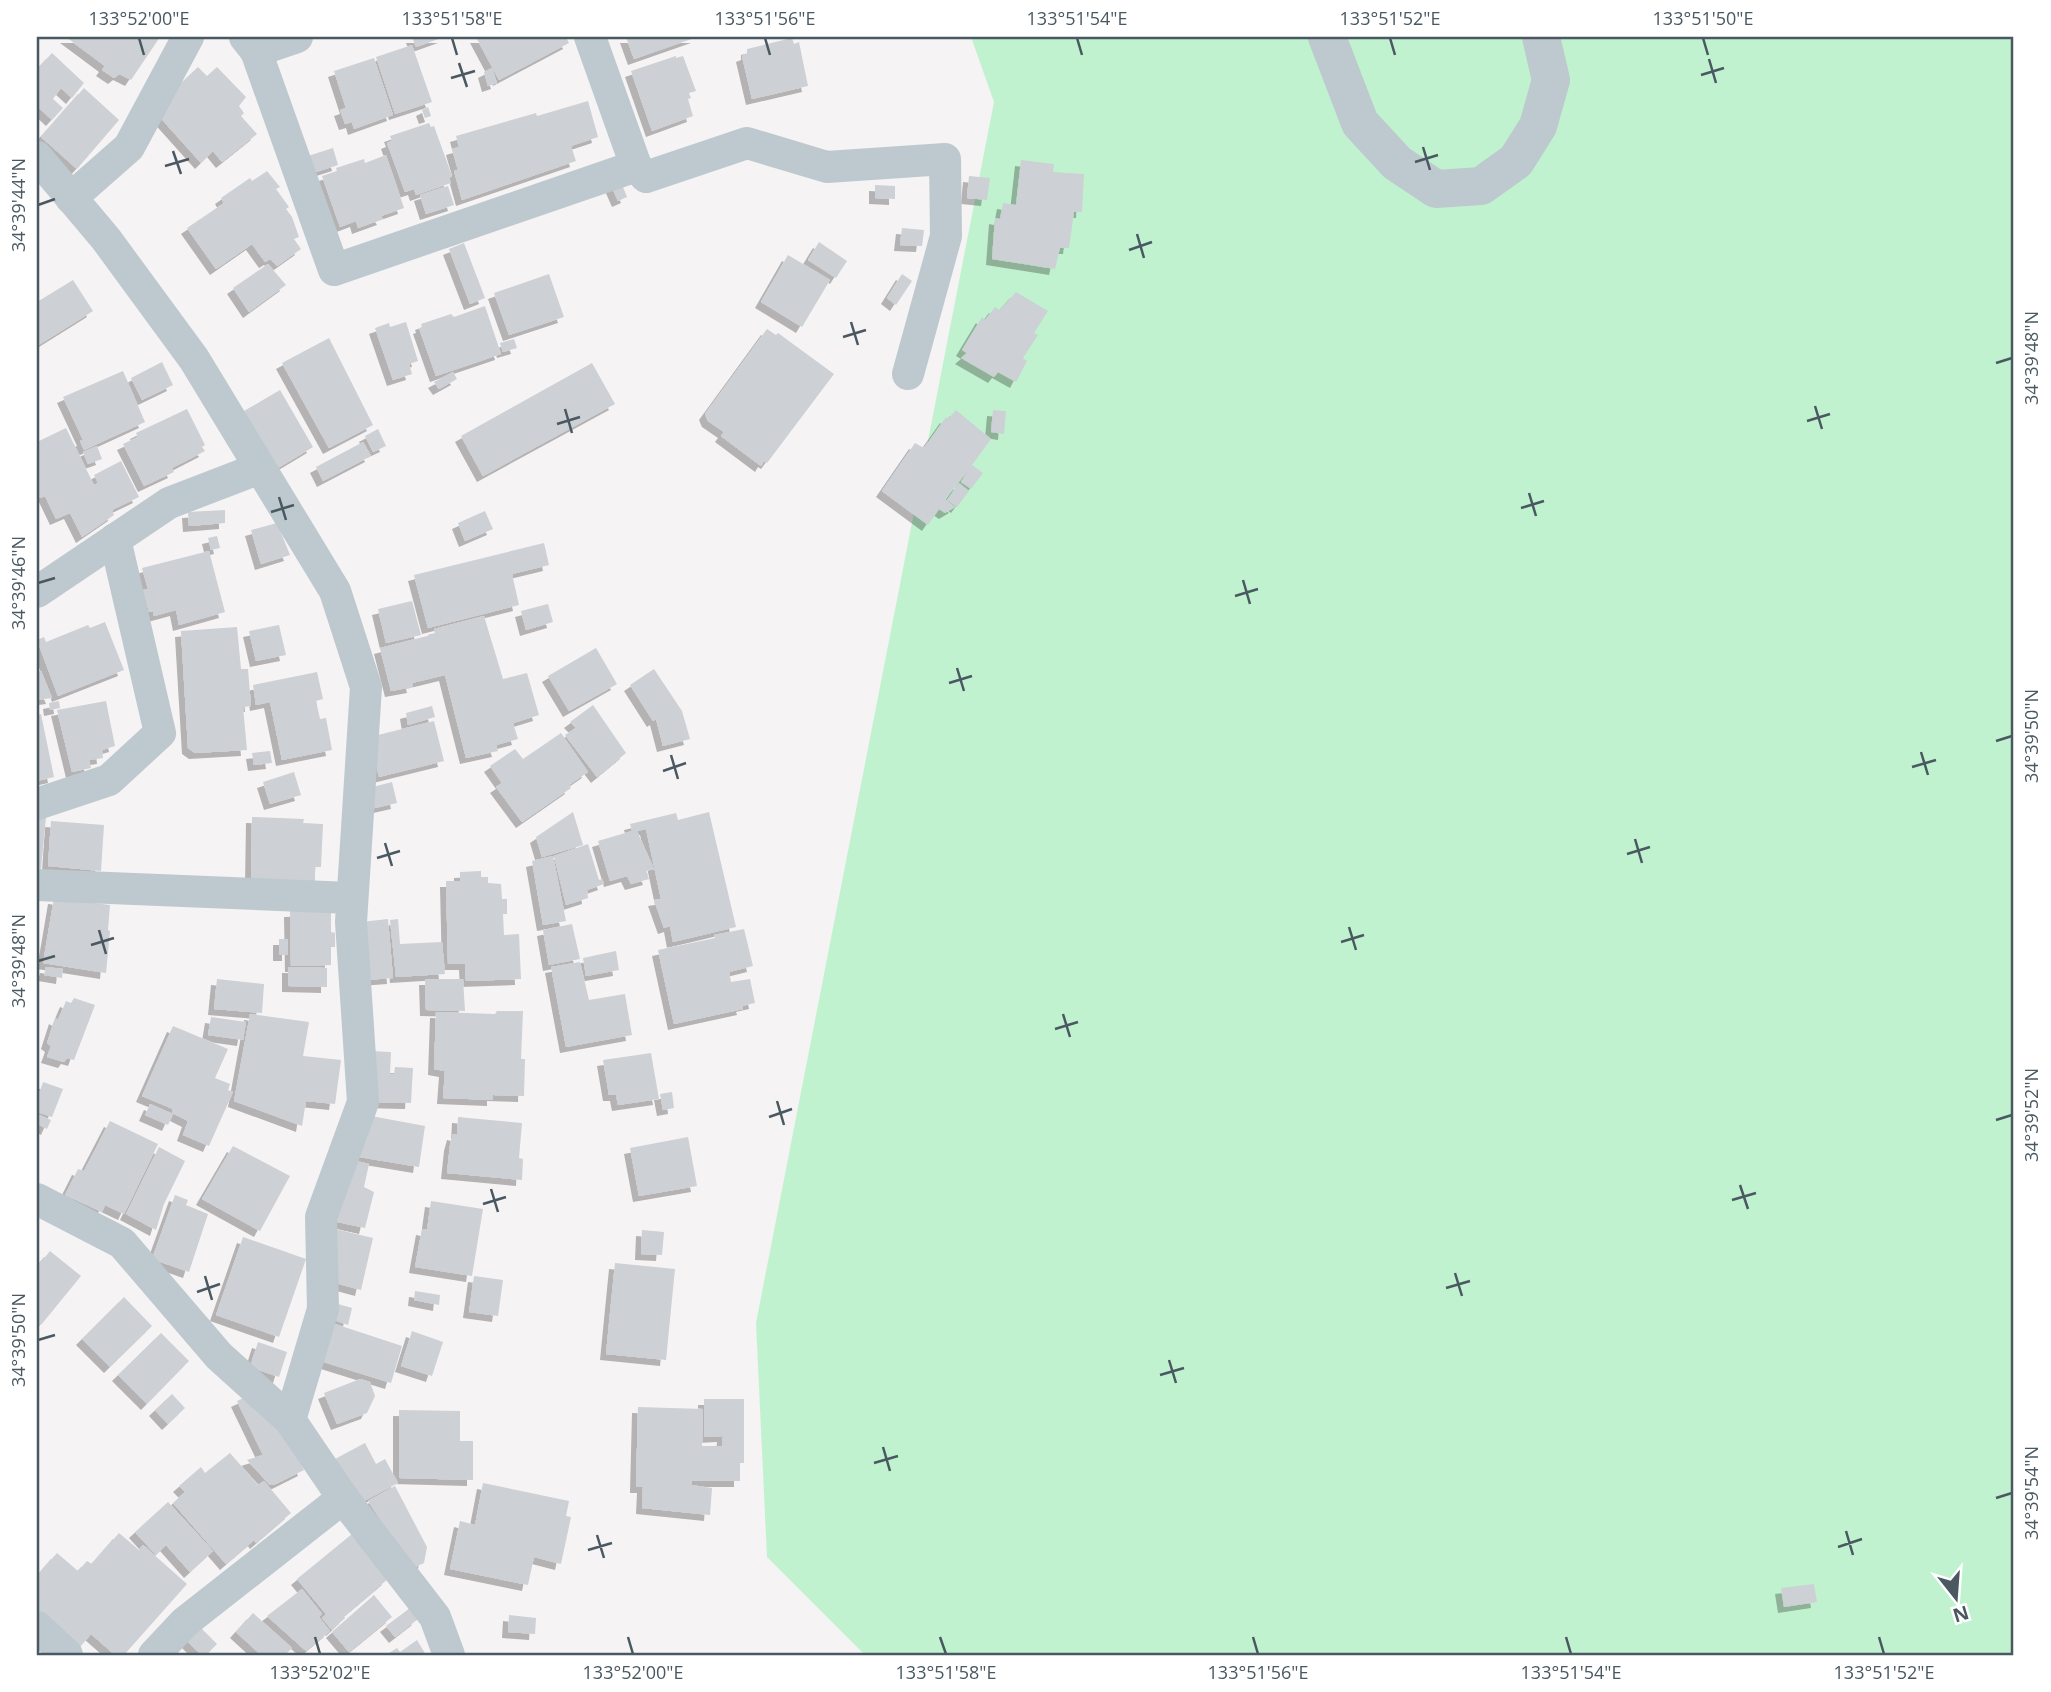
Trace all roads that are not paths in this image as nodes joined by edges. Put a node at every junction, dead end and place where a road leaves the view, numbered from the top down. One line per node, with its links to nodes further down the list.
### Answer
1 (188, 37): 9 (street)
2 (297, 37): 6 (street)
3 (590, 37): 8 (street)
4 (1327, 37): 5 (street)
5 (1541, 37)
6 (250, 44): 8 (street)
7 (37, 157): 9 (street)
8 (636, 166): 10 (street)
9 (71, 198): 11 (street)
10 (908, 374)
11 (260, 468): 12 (street); 16 (street)
12 (115, 539): 13 (street); 14 (street)
13 (37, 592)
14 (37, 804)
15 (37, 885): 16 (street)
16 (351, 898): 18 (street)
17 (37, 1199): 18 (street)
18 (290, 1420): 19 (street)
19 (343, 1497): 22 (street); 23 (street)
20 (37, 1627): 21 (street)
21 (67, 1655)
22 (154, 1655)
23 (449, 1655)

